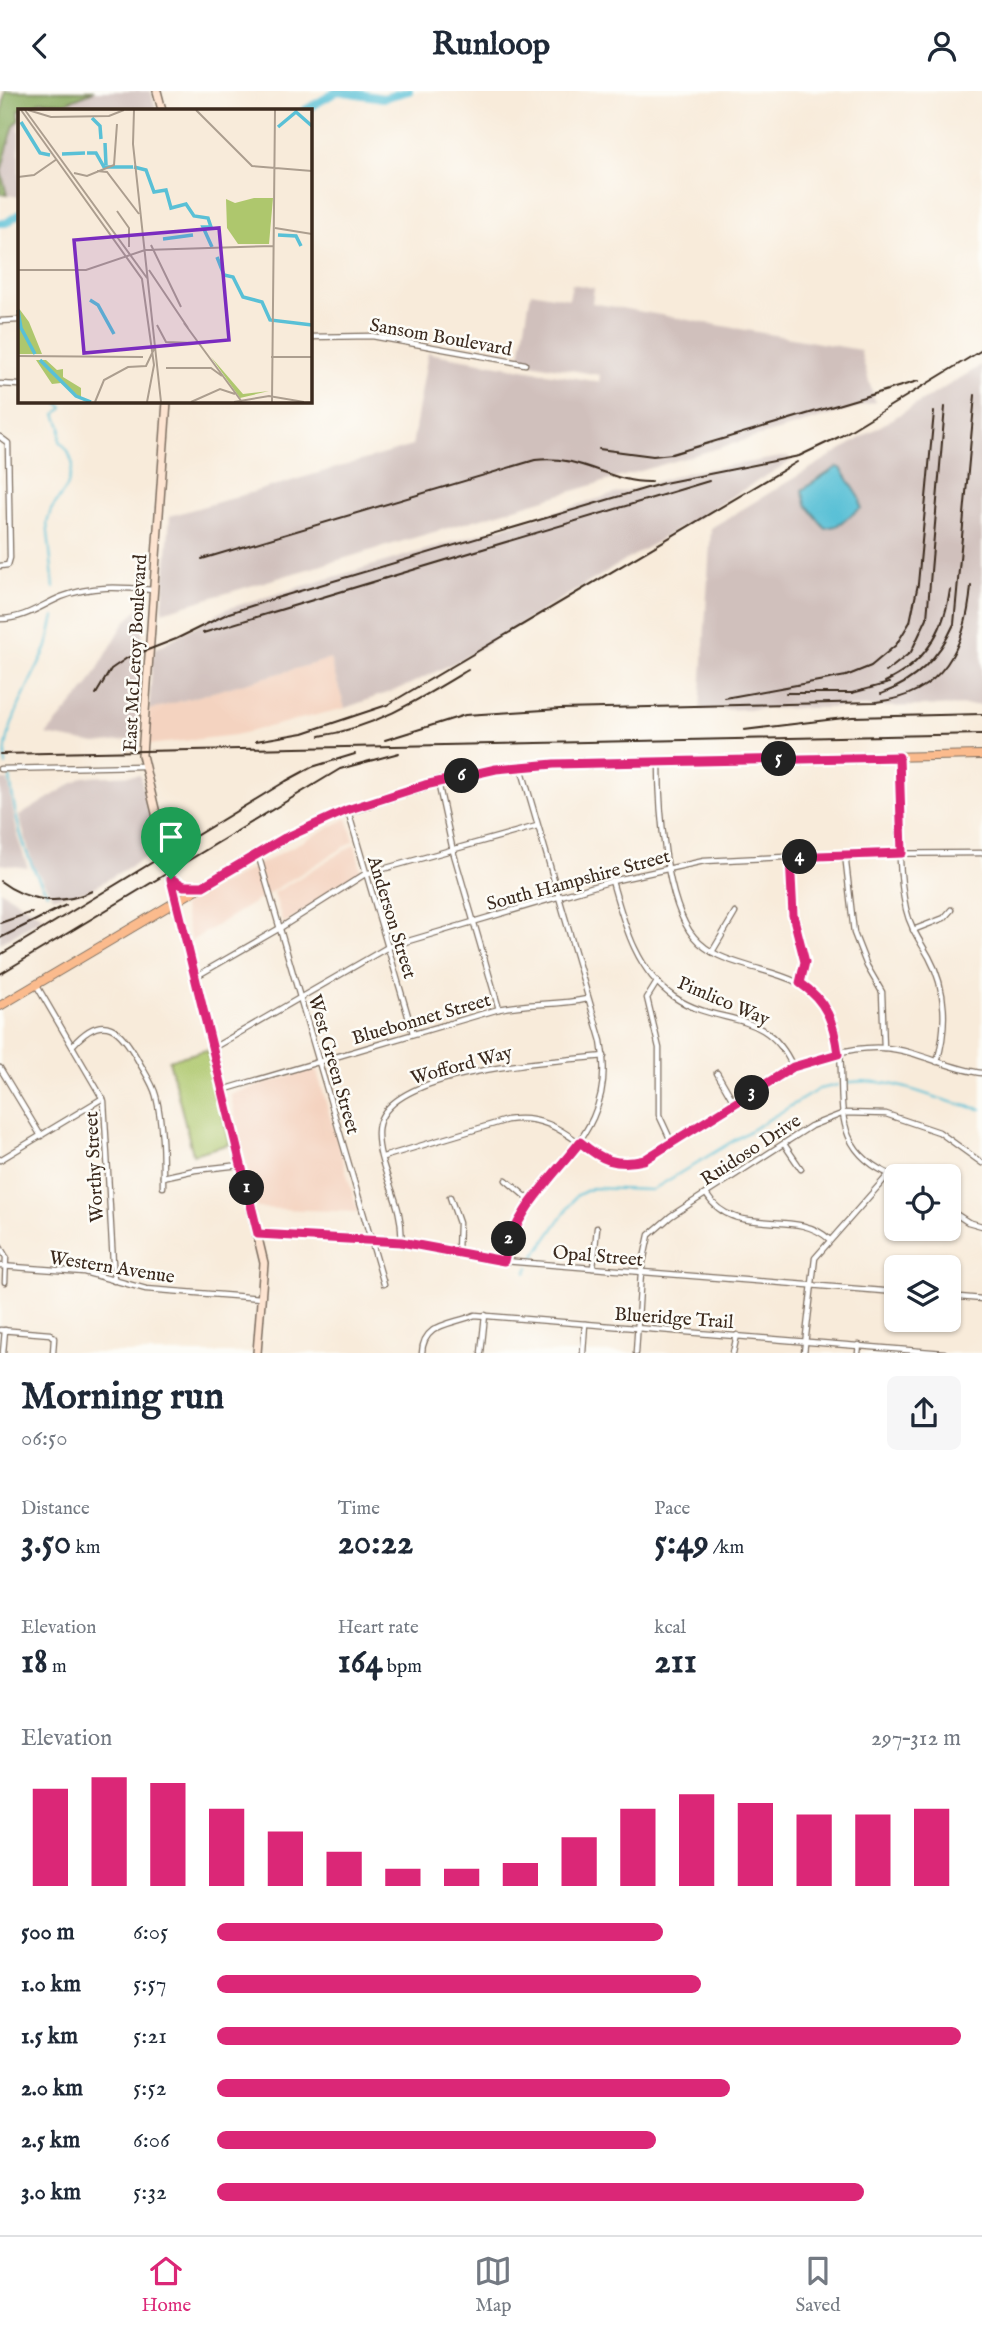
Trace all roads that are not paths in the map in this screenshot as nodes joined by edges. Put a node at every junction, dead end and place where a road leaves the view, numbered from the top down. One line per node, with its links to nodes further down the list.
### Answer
1 (157, 91): 2 (main road)
2 (162, 109)
3 (18, 320): 4 (street)
4 (0, 321)
5 (312, 337): 6 (street, Sansom Boulevard)
6 (525, 364)
7 (0, 384): 8 (street)
8 (18, 385)
9 (167, 403): 12 (main road, East McLeroy Boulevard)
10 (0, 437): 11 (street)
11 (0, 566)
12 (153, 590): 13 (street); 17 (main road, East McLeroy Boulevard)
13 (0, 619)
14 (982, 755): 15 (main road)
15 (899, 757): 16 (main road); 25 (street)
16 (659, 762): 18 (main road); 29 (street)
17 (143, 766): 19 (street); 31 (main road, East McLeroy Boulevard)
18 (521, 766): 20 (main road); 22 (street)
19 (0, 769)
20 (438, 781): 21 (main road); 23 (street)
21 (347, 810): 24 (main road); 30 (street, Anderson Street)
22 (537, 826): 23 (street); 34 (street)
23 (453, 851): 30 (street); 38 (street)
24 (258, 853): 33 (main road); 39 (street, West Green Street)
25 (902, 853): 26 (street, South Hampshire Street); 27 (street, South Hampshire Street); 40 (street)
26 (982, 853)
27 (845, 854): 28 (street, South Hampshire Street); 54 (street)
28 (790, 857): 29 (street, South Hampshire Street); 45 (street)
29 (670, 867): 32 (street, South Hampshire Street); 42 (street)
30 (365, 874): 39 (street); 41 (street, Anderson Street)
31 (171, 879): 33 (main road); 35 (main road, East McLeroy Boulevard)
32 (612, 881): 34 (street, South Hampshire Street); 44 (street, Pimlico Way)
33 (203, 886): 35 (main road)
34 (558, 898): 38 (street, South Hampshire Street); 48 (street)
35 (176, 904): 43 (main road, East McLeroy Boulevard); 46 (main road)
36 (951, 910): 40 (street)
37 (735, 913): 42 (street)
38 (474, 922): 41 (street, South Hampshire Street); 50 (street)
39 (281, 928): 43 (street); 47 (street, West Green Street)
40 (913, 930): 58 (street)
41 (388, 947): 47 (street, South Hampshire Street); 51 (street, Anderson Street)
42 (712, 952): 45 (street)
43 (194, 977): 53 (main road, East McLeroy Boulevard)
44 (657, 982): 59 (street, Pimlico Way); 69 (street)
45 (800, 983): 55 (street)
46 (37, 986): 49 (main road); 52 (street, Worthy Street)
47 (301, 999): 53 (street, South Hampshire Street); 57 (street, West Green Street)
48 (588, 999): 50 (street, Bluebonnet Street); 56 (street)
49 (0, 1006)
50 (499, 1009): 51 (street, Bluebonnet Street)
51 (413, 1033): 57 (street, Bluebonnet Street)
52 (73, 1045): 64 (street, Worthy Street); 77 (street)
53 (212, 1048): 63 (main road, East McLeroy Boulevard)
54 (884, 1048): 55 (street); 58 (street)
55 (838, 1054): 59 (street); 66 (street)
56 (604, 1056): 68 (street); 71 (street, Wofford Way)
57 (319, 1062): 63 (street, Bluebonnet Street); 88 (street, West Green Street)
58 (937, 1062): 62 (street)
59 (793, 1067): 65 (street)
60 (0, 1068): 67 (street)
61 (717, 1073): 65 (street)
62 (982, 1073)
63 (223, 1090): 74 (main road, East McLeroy Boulevard)
64 (103, 1097): 67 (street); 97 (street, Worthy Street)
65 (735, 1104): 69 (street)
66 (845, 1113): 70 (street, Ruidoso Drive); 73 (street, Ruidoso Drive); 76 (street)
67 (41, 1136): 72 (street)
68 (580, 1142): 69 (street); 71 (street); 83 (street)
69 (672, 1143)
70 (784, 1144): 75 (street); 81 (street, Ruidoso Drive)
71 (383, 1157): 90 (street, Wofford Way)
72 (0, 1160)
73 (982, 1163)
74 (241, 1165): 77 (street); 87 (main road, East McLeroy Boulevard)
75 (801, 1169)
76 (884, 1172)
77 (163, 1177): 80 (street)
78 (506, 1180): 83 (street)
79 (884, 1180): 89 (street)
80 (163, 1187)
81 (706, 1194): 89 (street); 96 (street, Ruidoso Drive)
82 (450, 1197): 92 (street)
83 (532, 1202): 93 (street)
84 (961, 1217): 85 (street)
85 (982, 1226)
86 (597, 1228): 95 (street)
87 (258, 1234): 88 (street, Opal Street); 103 (main road, East McLeroy Boulevard)
88 (370, 1239): 90 (street, Opal Street); 99 (street, West Green Street)
89 (830, 1240): 100 (street)
90 (401, 1242): 92 (street, Opal Street)
91 (0, 1247): 94 (street)
92 (458, 1252): 93 (street, Opal Street)
93 (504, 1261): 95 (street, Opal Street)
94 (3, 1266): 97 (street, Western Avenue); 98 (street)
95 (593, 1268): 96 (street, Opal Street)
96 (641, 1272): 100 (street, Opal Street); 107 (street, Ruidoso Drive)
97 (114, 1281): 103 (street, Western Avenue)
98 (5, 1282)
99 (384, 1284)
100 (811, 1285): 101 (street, Opal Street); 110 (street)
101 (884, 1291)
102 (961, 1297): 104 (street)
103 (262, 1298): 115 (main road, East McLeroy Boulevard)
104 (982, 1299)
105 (485, 1315): 106 (street, Blueridge Trail); 116 (street, Blueridge Trail); 117 (street)
106 (585, 1325): 107 (street, Blueridge Trail); 118 (street)
107 (637, 1329): 109 (street, Blueridge Trail); 119 (street, Ruidoso Drive)
108 (2, 1330): 113 (street); 114 (street)
109 (737, 1335): 110 (street, Blueridge Trail); 120 (street)
110 (805, 1340): 111 (street, Blueridge Trail); 121 (street)
111 (859, 1345): 112 (street, Blueridge Trail); 122 (street)
112 (913, 1351): 123 (street, Blueridge Trail)
113 (3, 1353)
114 (53, 1353)
115 (257, 1353)
116 (422, 1353)
117 (481, 1353)
118 (583, 1353)
119 (636, 1353)
120 (733, 1353)
121 (804, 1353)
122 (858, 1353)
123 (944, 1353)

